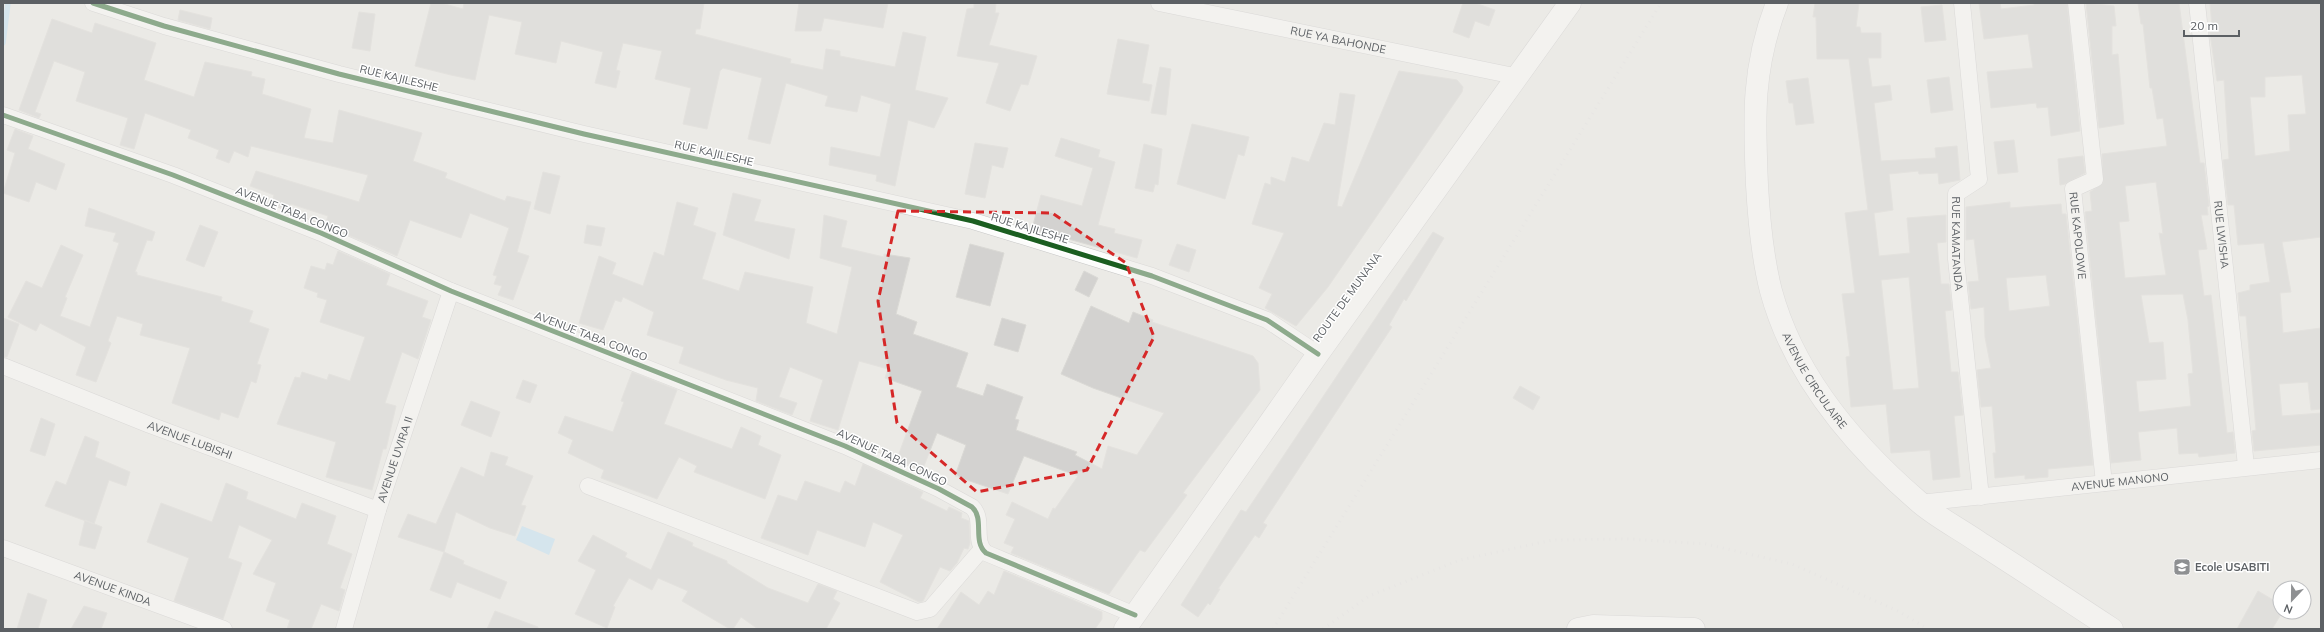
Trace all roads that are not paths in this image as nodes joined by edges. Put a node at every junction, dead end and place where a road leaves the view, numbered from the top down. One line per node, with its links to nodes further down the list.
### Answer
1 (93, 3): 11 (street, RUE KAJILESHE)
2 (1159, 3): 8 (street, RUE YA BAHONDE)
3 (1570, 3): 8 (street, ROUTE DE MUNANA)
4 (1777, 3): 18 (street, AVENUE CIRCULAIRE)
5 (1962, 3): 17 (street, RUE KAMATANDA)
6 (2076, 3): 15 (street, RUE KAPOLOWE)
7 (2197, 3): 14 (street, RUE LWISHA)
8 (1519, 77): 11 (street, ROUTE DE MUNANA)
9 (3, 115): 10 (street, AVENUE TABA CONGO)
10 (451, 291): 19 (street, AVENUE UVIRA II); 21 (street, AVENUE TABA CONGO)
11 (1318, 354): 22 (street, ROUTE DE MUNANA)
12 (3, 366): 19 (street, AVENUE LUBISHI)
13 (2321, 460): 14 (street, AVENUE MANONO)
14 (2246, 466): 15 (street, AVENUE MANONO)
15 (2104, 483): 17 (street, AVENUE MANONO)
16 (588, 486): 21 (street)
17 (1981, 497): 18 (street, AVENUE MANONO)
18 (1919, 503): 27 (street, AVENUE CIRCULAIRE)
19 (378, 510): 24 (street, AVENUE UVIRA II)
20 (3, 548): 23 (street, AVENUE KINDA)
21 (982, 549): 22 (street)
22 (1130, 622)
23 (224, 629)
24 (344, 629)
25 (1578, 629): 26 (street)
26 (1694, 629)
27 (2112, 629)

